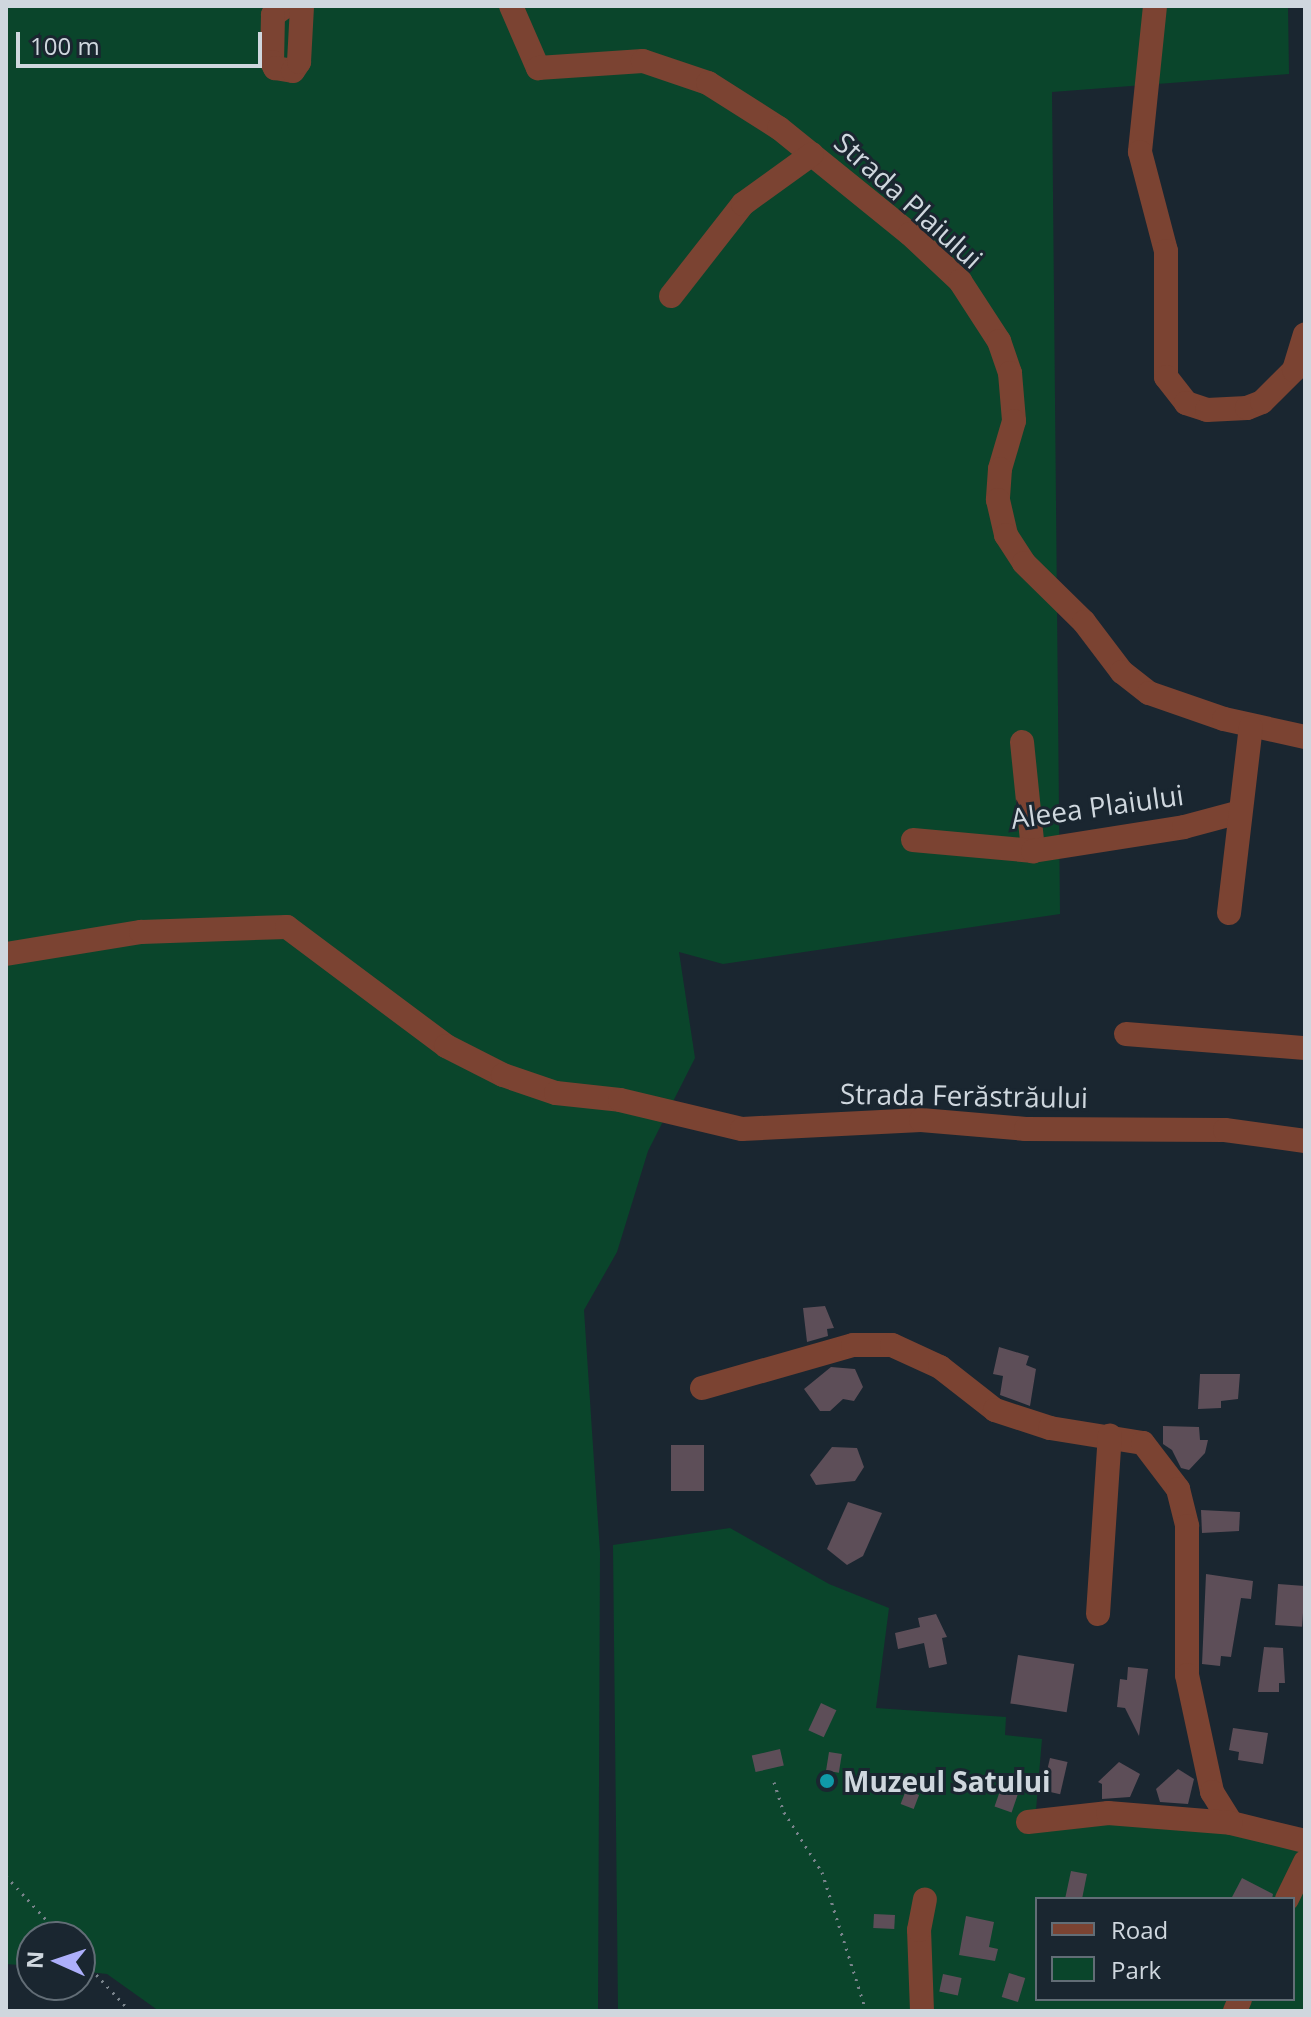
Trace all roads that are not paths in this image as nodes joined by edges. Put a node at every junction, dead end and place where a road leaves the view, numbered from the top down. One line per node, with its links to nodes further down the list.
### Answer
1 (286, 6): 2 (street)
2 (302, 6)
3 (511, 6): 5 (street, Strada Plaiului)
4 (1155, 6): 8 (street)
5 (812, 154): 6 (street); 9 (street, Strada Plaiului)
6 (671, 296)
7 (1305, 335): 8 (street)
8 (1299, 378)
9 (1251, 727): 10 (street, Strada Plaiului); 12 (street)
10 (1305, 737)
11 (1022, 742): 14 (street)
12 (1240, 812): 14 (street, Aleea Plaiului); 15 (street)
13 (913, 840): 14 (street, Aleea Plaiului)
14 (1033, 851)
15 (1229, 913)
16 (6, 954): 19 (street, Strada Ferăstrăului)
17 (1126, 1034): 18 (street)
18 (1305, 1048)
19 (1305, 1141)
20 (702, 1388): 21 (street)
21 (1110, 1435): 22 (street); 24 (street)
22 (1098, 1614)
23 (1028, 1822): 24 (street)
24 (1231, 1823): 25 (street)
25 (1305, 1841)
26 (1305, 1862): 27 (street)
27 (1288, 1897)
28 (925, 1900): 29 (street)
29 (922, 2011)

